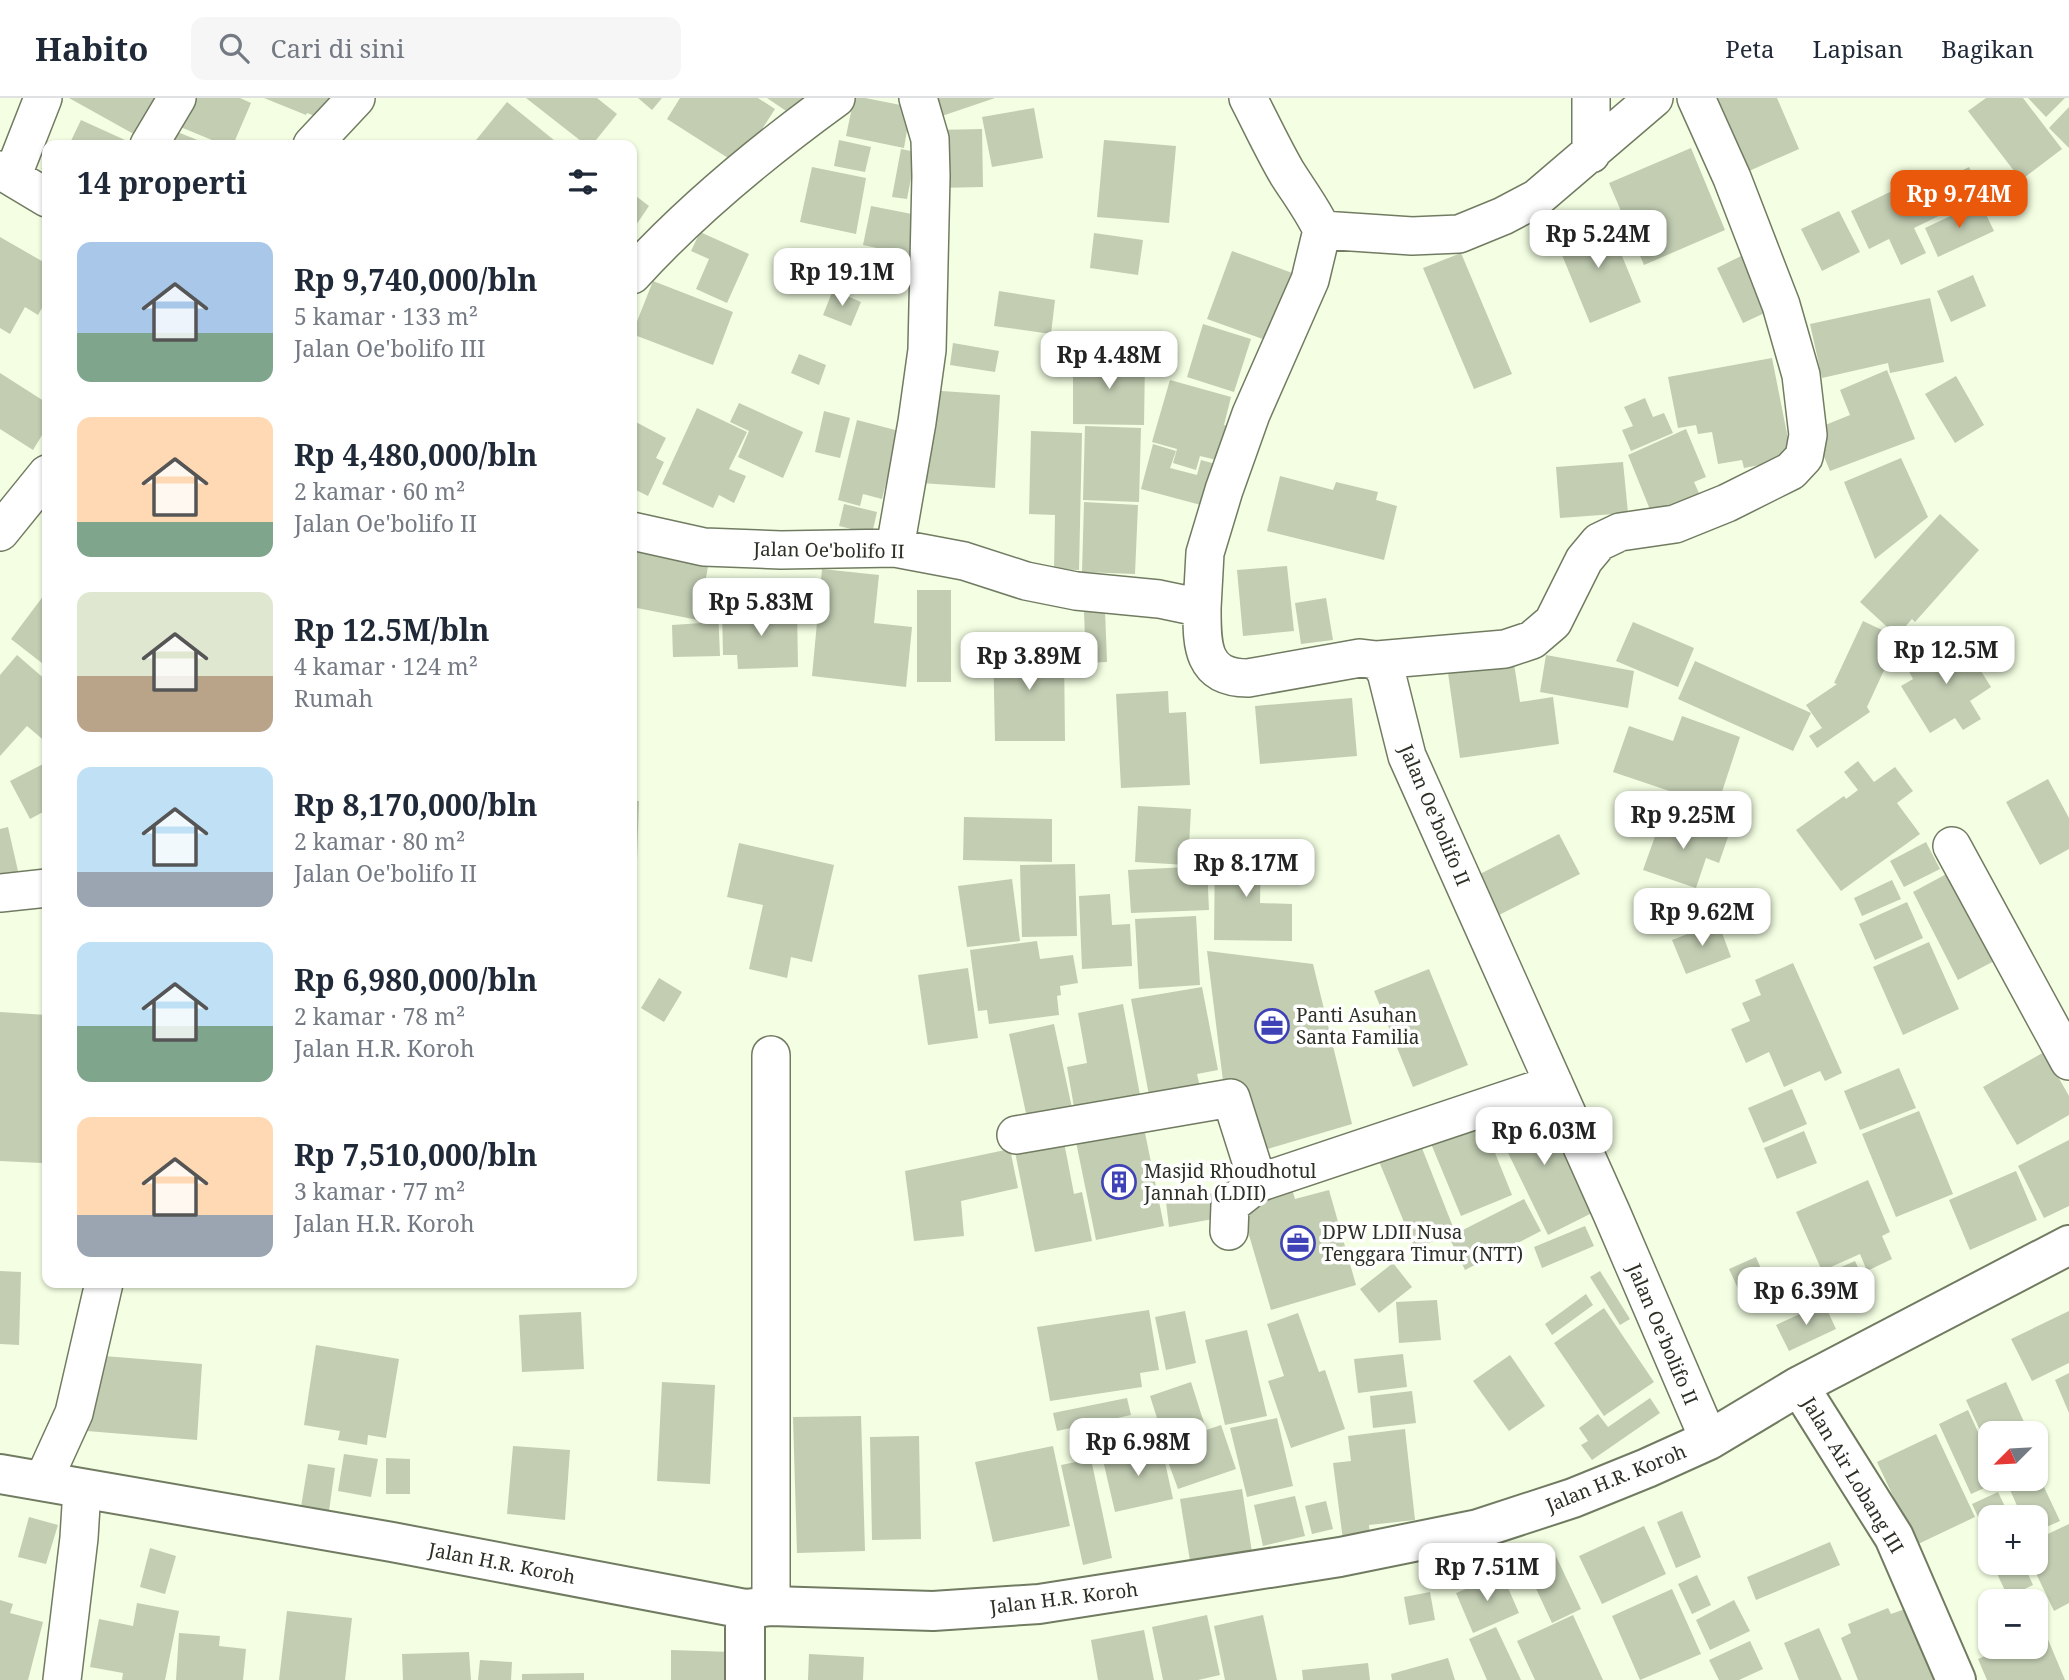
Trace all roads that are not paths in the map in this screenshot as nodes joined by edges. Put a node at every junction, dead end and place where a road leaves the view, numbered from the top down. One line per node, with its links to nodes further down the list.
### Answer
1 (43, 98): 13 (street)
2 (177, 98): 10 (street)
3 (356, 98): 11 (street)
4 (836, 98): 16 (street)
5 (918, 98): 20 (street)
6 (1248, 98): 15 (street)
7 (1591, 98): 12 (street)
8 (1654, 98): 12 (street)
9 (1696, 98): 22 (street)
10 (152, 140)
11 (318, 140)
12 (1591, 154): 15 (street)
13 (6, 174): 14 (street)
14 (42, 195)
15 (1322, 230): 21 (street)
16 (637, 269)
17 (42, 480): 18 (street)
18 (0, 532)
19 (637, 532): 20 (street, Jalan Oe'bolifo II)
20 (895, 548): 21 (street, Jalan Oe'bolifo II)
21 (1202, 608): 22 (street)
22 (1377, 660): 28 (street, Jalan Oe'bolifo II)
23 (1952, 846): 27 (street)
24 (42, 889): 25 (street)
25 (0, 893)
26 (771, 1055): 39 (street)
27 (2069, 1061)
28 (1554, 1084): 30 (street); 35 (street, Jalan Oe'bolifo II)
29 (1016, 1135): 30 (street)
30 (1258, 1183): 31 (street)
31 (1229, 1231)
32 (2069, 1245): 34 (main road, Jalan H.R. Koroh)
33 (103, 1288): 37 (street)
34 (1799, 1385): 35 (main road, Jalan H.R. Koroh); 42 (main road, Jalan Air Lobang III)
35 (1709, 1440): 39 (main road, Jalan H.R. Koroh)
36 (0, 1474): 37 (main road, Jalan H.R. Koroh)
37 (43, 1481): 38 (main road, Jalan H.R. Koroh)
38 (82, 1489): 39 (main road, Jalan H.R. Koroh); 40 (street)
39 (758, 1607): 41 (main road)
40 (62, 1680)
41 (745, 1680)
42 (1956, 1680)

